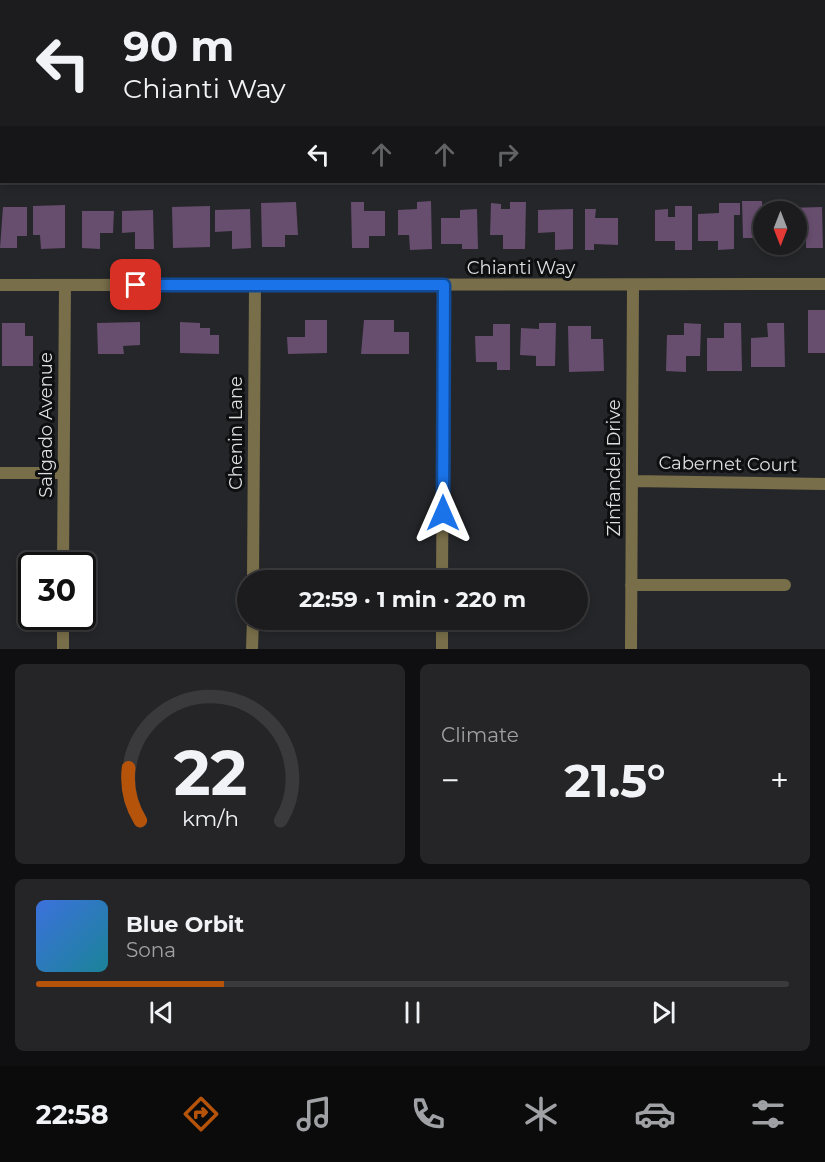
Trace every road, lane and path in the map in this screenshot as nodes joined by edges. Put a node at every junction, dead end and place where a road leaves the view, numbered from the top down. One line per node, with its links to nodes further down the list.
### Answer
1 (825, 284): 6 (street, Chianti Way)
2 (0, 285): 3 (street, Chianti Way)
3 (65, 285): 4 (street, Chianti Way); 7 (street, Salgado Avenue)
4 (255, 285): 5 (street, Chianti Way); 12 (street, Chenin Lane)
5 (444, 285): 6 (street, Chianti Way); 13 (street)
6 (633, 286): 9 (street, Zinfandel Drive)
7 (63, 473): 8 (street); 11 (street, Salgado Avenue)
8 (0, 474)
9 (632, 481): 10 (street, Cabernet Court); 14 (street, Zinfandel Drive)
10 (824, 484)
11 (63, 552)
12 (253, 570)
13 (442, 570)
14 (631, 585): 15 (street); 22 (street, Zinfandel Drive)
15 (785, 585)
16 (63, 630): 19 (street)
17 (253, 630): 20 (street)
18 (442, 630): 21 (street)
19 (63, 649)
20 (252, 649)
21 (442, 649)
22 (631, 649)

